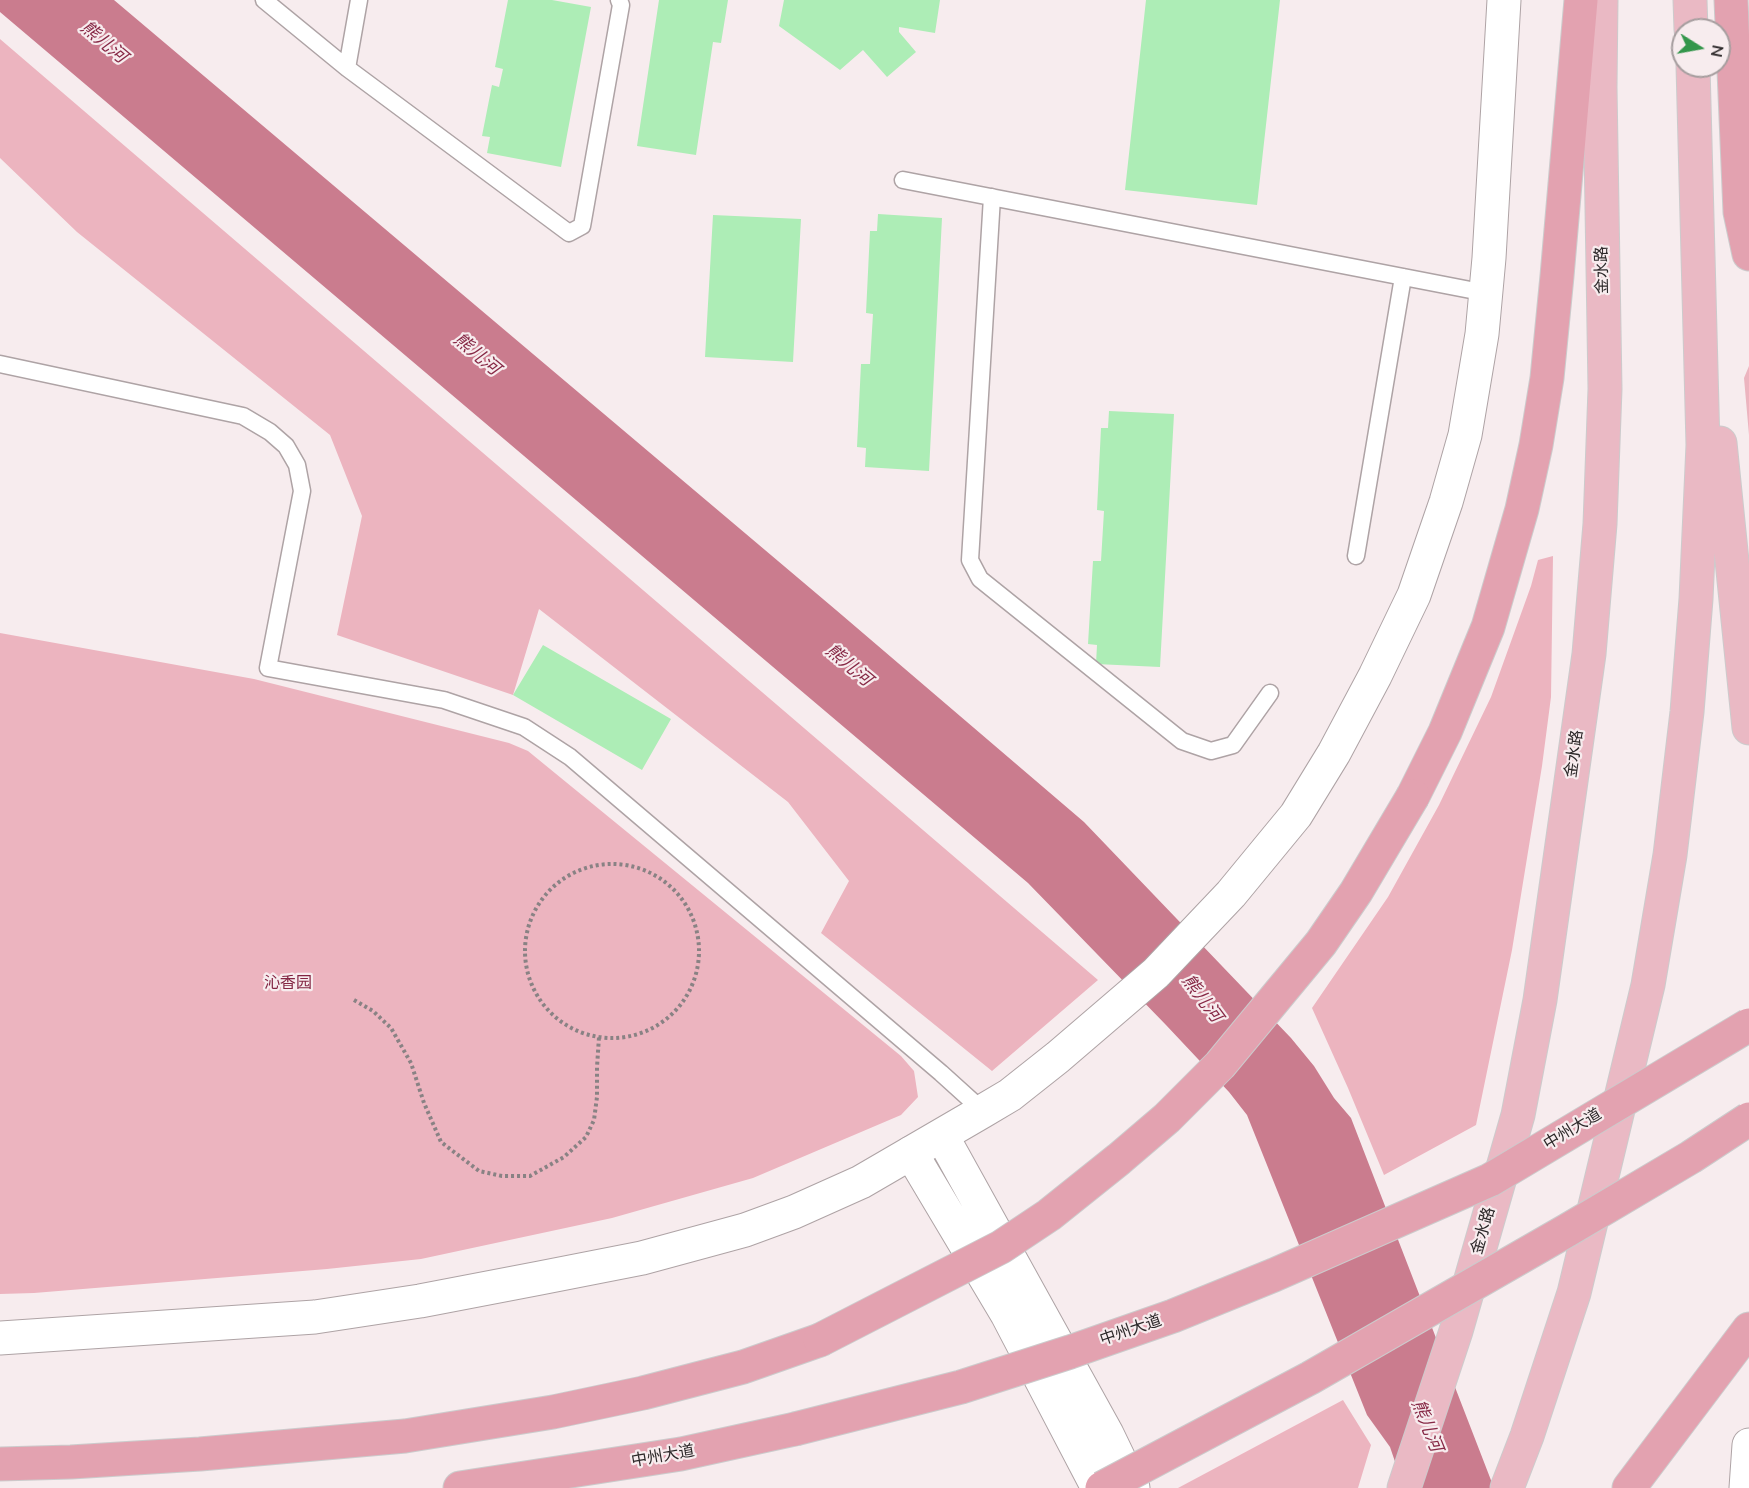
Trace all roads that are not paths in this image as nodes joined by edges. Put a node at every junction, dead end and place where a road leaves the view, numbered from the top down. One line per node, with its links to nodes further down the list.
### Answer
1 (264, 0): 10 (lane)
2 (359, 0): 10 (lane)
3 (619, 0): 10 (lane)
4 (1504, 0): 17 (street)
5 (1581, 0): 31 (highway, bridge)
6 (1601, 0): 37 (main road, 金水路)
7 (1690, 0): 9 (main road)
8 (1731, 0): 14 (highway)
9 (1691, 18)
10 (347, 68)
11 (1693, 78): 15 (main road)
12 (903, 180): 13 (lane)
13 (992, 197): 16 (lane); 20 (lane)
14 (1749, 254)
15 (1698, 257): 21 (main road); 38 (main road)
16 (1403, 277): 17 (lane); 19 (lane)
17 (1486, 293): 23 (street)
18 (0, 364): 23 (lane)
19 (1356, 556)
20 (1270, 693)
21 (1749, 728)
22 (1749, 1025): 29 (highway, 中州大道, bridge)
23 (983, 1111): 25 (street)
24 (1749, 1119): 35 (highway, bridge)
25 (942, 1136): 26 (street); 36 (street)
26 (911, 1153): 28 (street); 34 (street)
27 (1749, 1329): 39 (highway)
28 (0, 1338)
29 (795, 1429): 32 (highway, 中州大道); 33 (highway)
30 (1749, 1445): 40 (street)
31 (0, 1464)
32 (460, 1488)
33 (621, 1488)
34 (1098, 1488)
35 (1102, 1488)
36 (1133, 1488)
37 (1404, 1488)
38 (1507, 1488)
39 (1629, 1488)
40 (1746, 1488)

